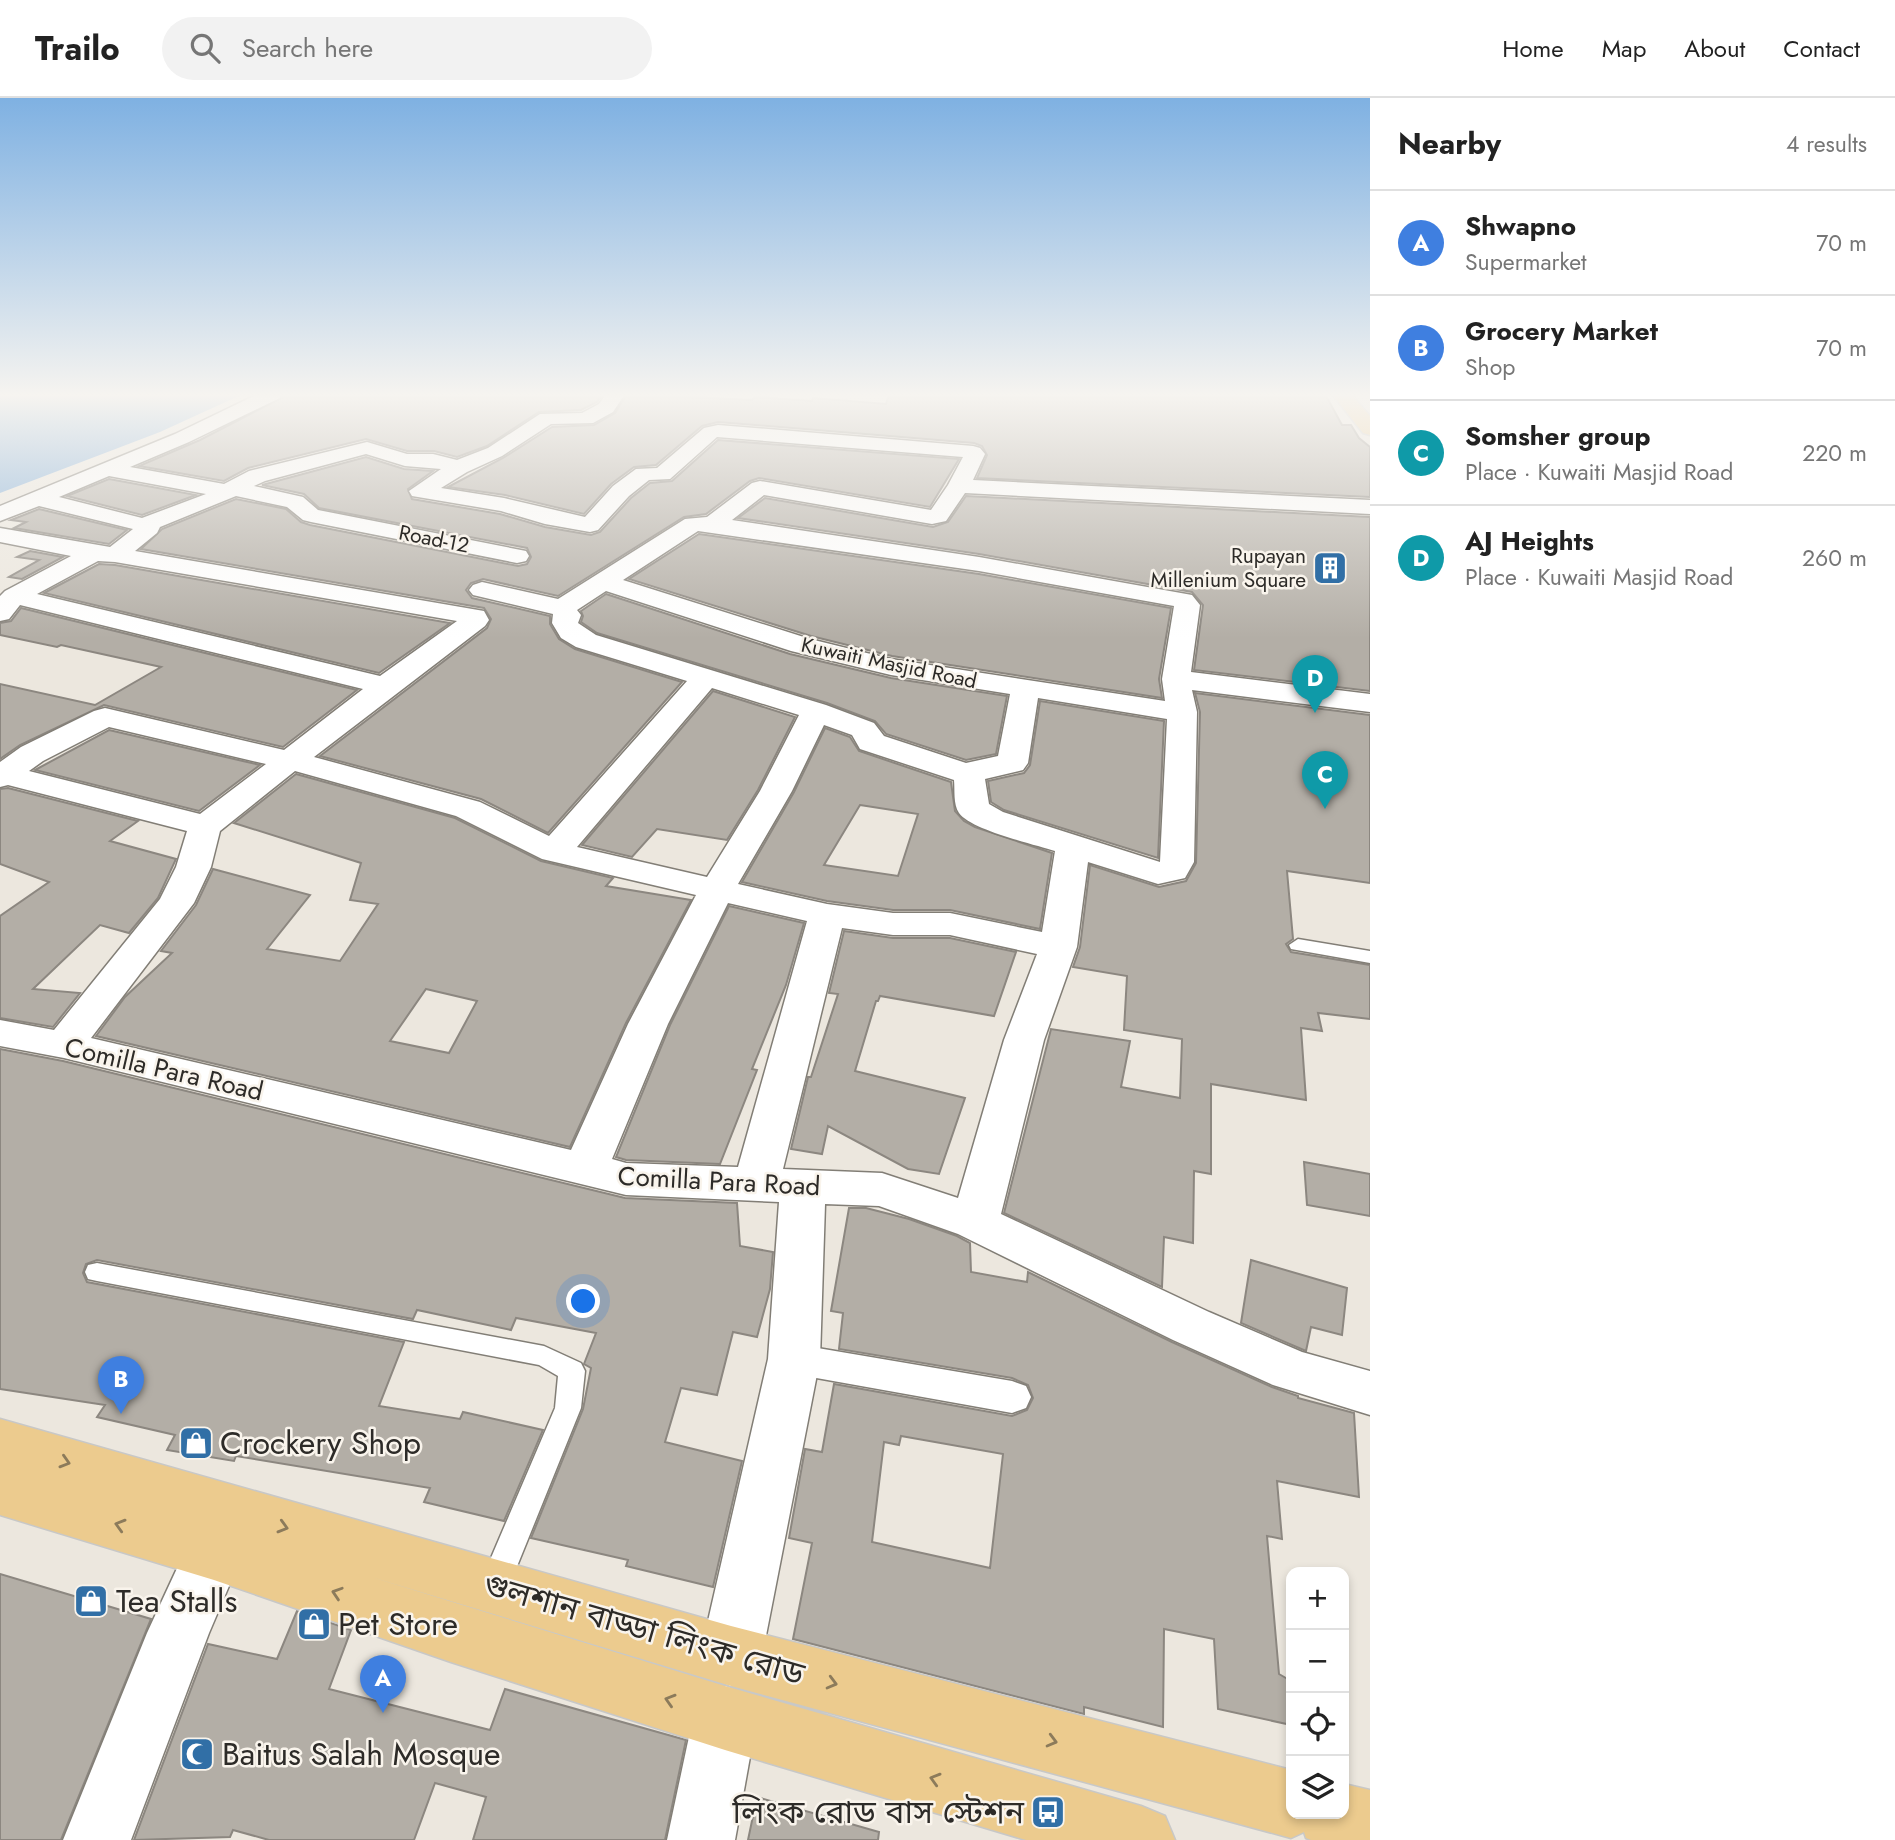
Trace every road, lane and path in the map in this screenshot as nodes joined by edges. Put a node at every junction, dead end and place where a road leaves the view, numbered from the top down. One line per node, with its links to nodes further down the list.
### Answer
1 (88, 475): 9 (street)
2 (135, 475): 8 (street, Road-12)
3 (260, 475): 8 (street)
4 (446, 475): 12 (street)
5 (642, 475): 12 (street)
6 (964, 475): 7 (street)
7 (959, 486): 10 (street); 13 (street)
8 (224, 493): 14 (street); 17 (street, Road-12)
9 (35, 498): 11 (street); 14 (street)
10 (1370, 507)
11 (0, 514)
12 (545, 517): 17 (street)
13 (712, 524): 18 (street); 24 (street)
14 (144, 525): 16 (street)
15 (0, 535): 16 (street)
16 (105, 554): 20 (street); 22 (street)
17 (517, 556): 19 (street)
18 (604, 582): 21 (street); 26 (street, Kuwaiti Masjid Road)
19 (482, 590): 21 (street); 22 (street)
20 (6, 604): 25 (street)
21 (562, 608): 23 (street)
22 (452, 612): 25 (street)
23 (706, 676): 28 (street); 35 (street)
24 (1177, 679): 27 (street); 29 (street)
25 (385, 686): 30 (street)
26 (1025, 690): 29 (street, Kuwaiti Masjid Road); 32 (street)
27 (1370, 703)
28 (817, 710): 32 (street); 36 (street)
29 (1182, 712): 34 (street)
30 (289, 760): 31 (street); 33 (street); 35 (street)
31 (1, 765): 33 (street)
32 (969, 775): 34 (street)
33 (206, 826): 42 (street)
34 (1073, 847): 39 (street)
35 (554, 852): 36 (street)
36 (716, 891): 37 (street); 43 (street)
37 (827, 915): 39 (street); 44 (street)
38 (1298, 945): 40 (lane)
39 (1058, 947): 45 (street)
40 (1370, 957)
41 (0, 1033): 42 (street, Comilla Para Road)
42 (64, 1045): 43 (street, Comilla Para Road)
43 (585, 1170): 44 (street, Comilla Para Road)
44 (780, 1186): 45 (street, Comilla Para Road); 47 (street)
45 (975, 1222): 48 (street, Comilla Para Road)
46 (97, 1272): 53 (lane)
47 (794, 1359): 49 (street); 54 (street)
48 (1370, 1393)
49 (1012, 1397)
50 (0, 1442): 53 (main road, গুলশান বাড্ডা লিংক রোড, one-way to 53)
51 (0, 1490): 52 (main road, গুলশান বাড্ডা লিংক রোড, one-way to 51)
52 (214, 1553): 54 (main road, গুলশান বাড্ডা লিংক রোড, one-way to 52); 58 (street)
53 (494, 1586): 54 (main road, গুলশান বাড্ডা লিংক রোড)
54 (728, 1687): 55 (main road, গুলশান বাড্ডা লিংক রোড, one-way to 55); 59 (street); 60 (main road, গুলশান বাড্ডা লিংক রোড, one-way to 54)
55 (1286, 1803)
56 (1349, 1819): 57 (main road)
57 (1370, 1824)
58 (97, 1840)
59 (701, 1840)
60 (1142, 1840)

